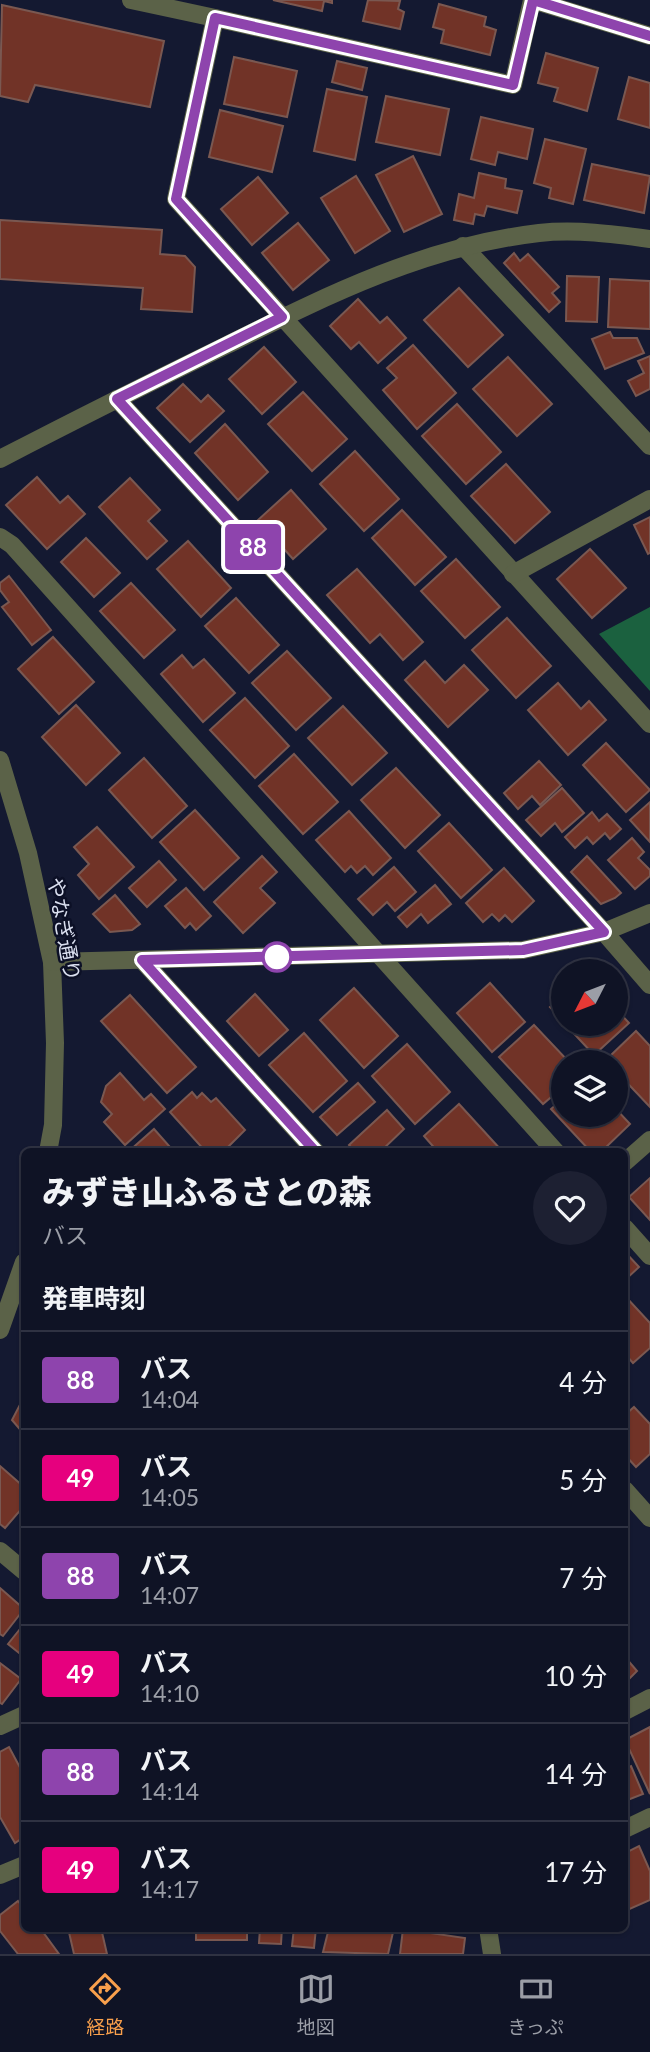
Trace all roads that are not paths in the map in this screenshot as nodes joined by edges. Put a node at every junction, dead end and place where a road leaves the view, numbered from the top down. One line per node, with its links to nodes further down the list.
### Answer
1 (131, 0): 2 (street)
2 (215, 18): 3 (street); 6 (street)
3 (650, 36)
4 (650, 239): 5 (street)
5 (463, 246): 6 (street); 8 (street)
6 (282, 317): 7 (street); 12 (street)
7 (117, 399): 9 (street); 16 (street)
8 (650, 446)
9 (0, 459)
10 (650, 499): 12 (street)
11 (0, 537): 17 (street)
12 (513, 574): 13 (street)
13 (650, 724)
14 (0, 760): 19 (street, やなぎ通り)
15 (650, 913): 16 (street)
16 (604, 932): 17 (street); 20 (street)
17 (379, 954): 18 (street); 24 (street)
18 (142, 960): 19 (street); 23 (street)
19 (52, 962): 22 (street, やなぎ通り)
20 (650, 985)
21 (650, 1140): 25 (street)
22 (49, 1148)
23 (312, 1148)
24 (552, 1148)
25 (628, 1159)
26 (628, 1231): 27 (street)
27 (650, 1256)
28 (21, 1271): 29 (street)
29 (1, 1328)
30 (628, 1493): 31 (street)
31 (650, 1518)
32 (0, 1551): 33 (street)
33 (21, 1568)
34 (650, 1698): 35 (street)
35 (628, 1709)
36 (21, 1716): 37 (street)
37 (0, 1726)
38 (650, 1817): 39 (street)
39 (628, 1828)
40 (21, 1865): 41 (street)
41 (0, 1875)
42 (489, 1932): 43 (street)
43 (492, 1954)

